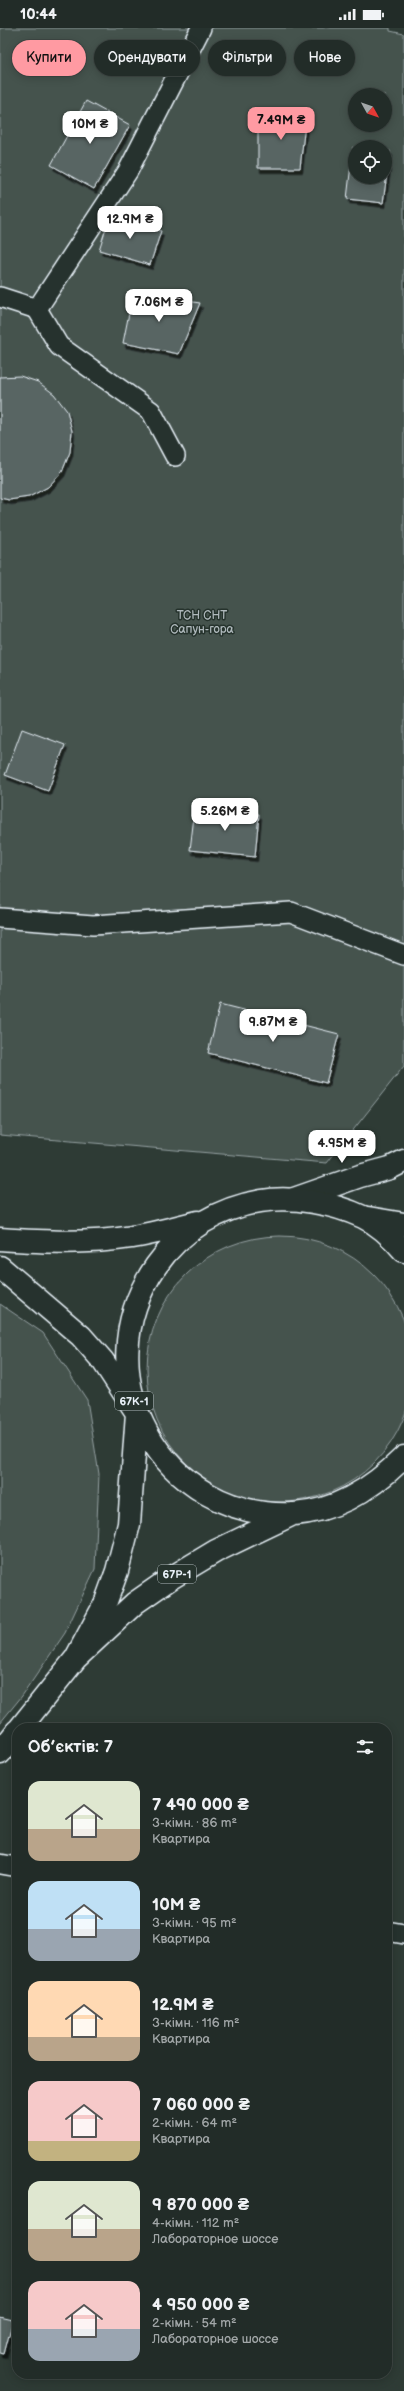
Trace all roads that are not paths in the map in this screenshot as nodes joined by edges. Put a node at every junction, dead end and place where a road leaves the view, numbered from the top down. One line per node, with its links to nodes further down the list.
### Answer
1 (201, 28): 3 (lane)
2 (0, 297): 3 (lane)
3 (37, 309): 4 (lane)
4 (175, 456)
5 (0, 918): 6 (lane)
6 (404, 955)
7 (404, 1161): 8 (main road, 67К-1)
8 (294, 1199): 9 (main road, 67К-1); 10 (main road, 67К-1)
9 (363, 1217): 11 (main road); 13 (main road, 67К-1)
10 (207, 1220): 12 (main road, 67К-1); 15 (main road, 67К-1)
11 (404, 1224)
12 (0, 1239)
13 (404, 1251)
14 (0, 1267): 15 (main road, 67К-1)
15 (137, 1413): 17 (main road, 67К-1); 18 (main road, 67Р-1)
16 (404, 1457): 17 (main road, 67К-1)
17 (294, 1514): 18 (main road, 67Р-1)
18 (76, 1658): 19 (main road, 67Р-1)
19 (24, 1723)
20 (12, 1738): 21 (main road)
21 (0, 1753)
22 (0, 1864): 23 (lane)
23 (12, 1866)
24 (392, 1932): 25 (lane)
25 (404, 1934)

